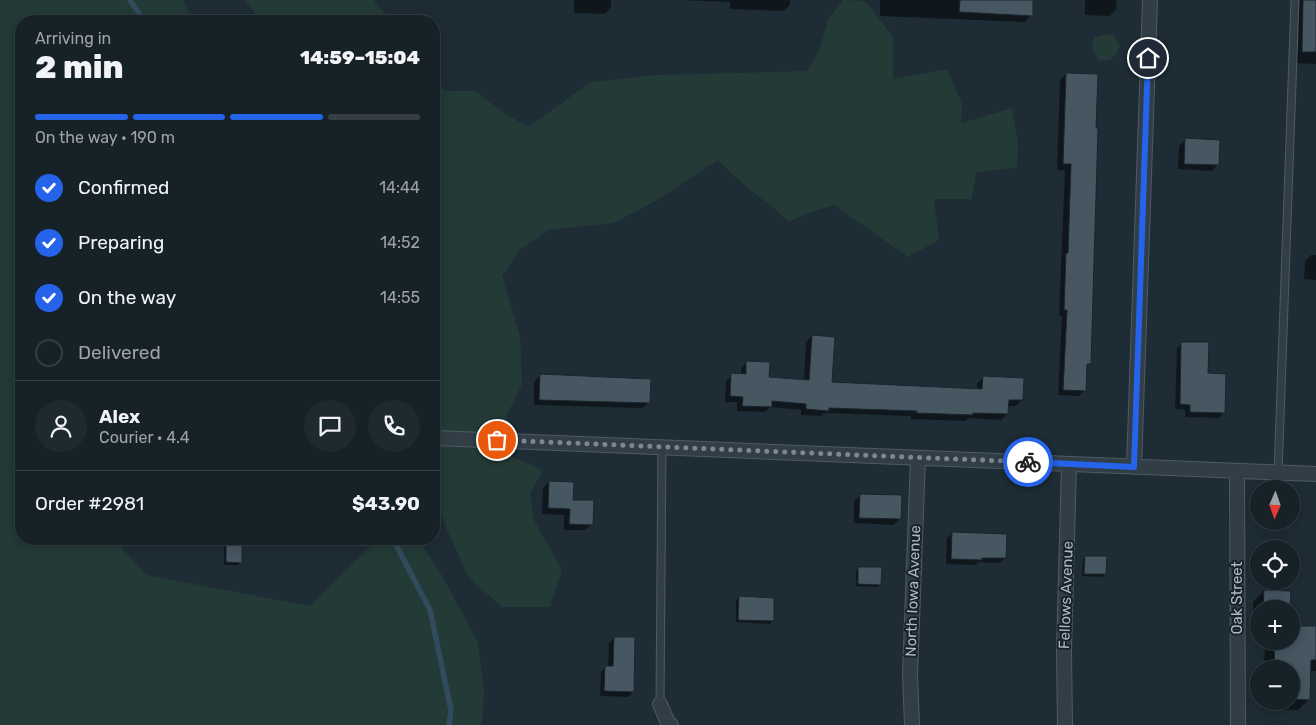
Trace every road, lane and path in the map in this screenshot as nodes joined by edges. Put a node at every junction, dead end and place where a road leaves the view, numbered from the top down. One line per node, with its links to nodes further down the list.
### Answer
1 (1150, 0): 7 (street)
2 (1295, 0): 9 (lane)
3 (440, 438): 4 (street)
4 (662, 447): 5 (street); 11 (lane)
5 (918, 458): 6 (street); 13 (street, North Iowa Avenue)
6 (1069, 464): 7 (street); 14 (street, Fellows Avenue)
7 (1134, 467): 8 (street)
8 (1237, 471): 9 (street); 15 (street, Oak Street)
9 (1278, 473): 10 (street)
10 (1316, 474)
11 (660, 704): 12 (street)
12 (671, 725)
13 (912, 725)
14 (1065, 725)
15 (1238, 725)

